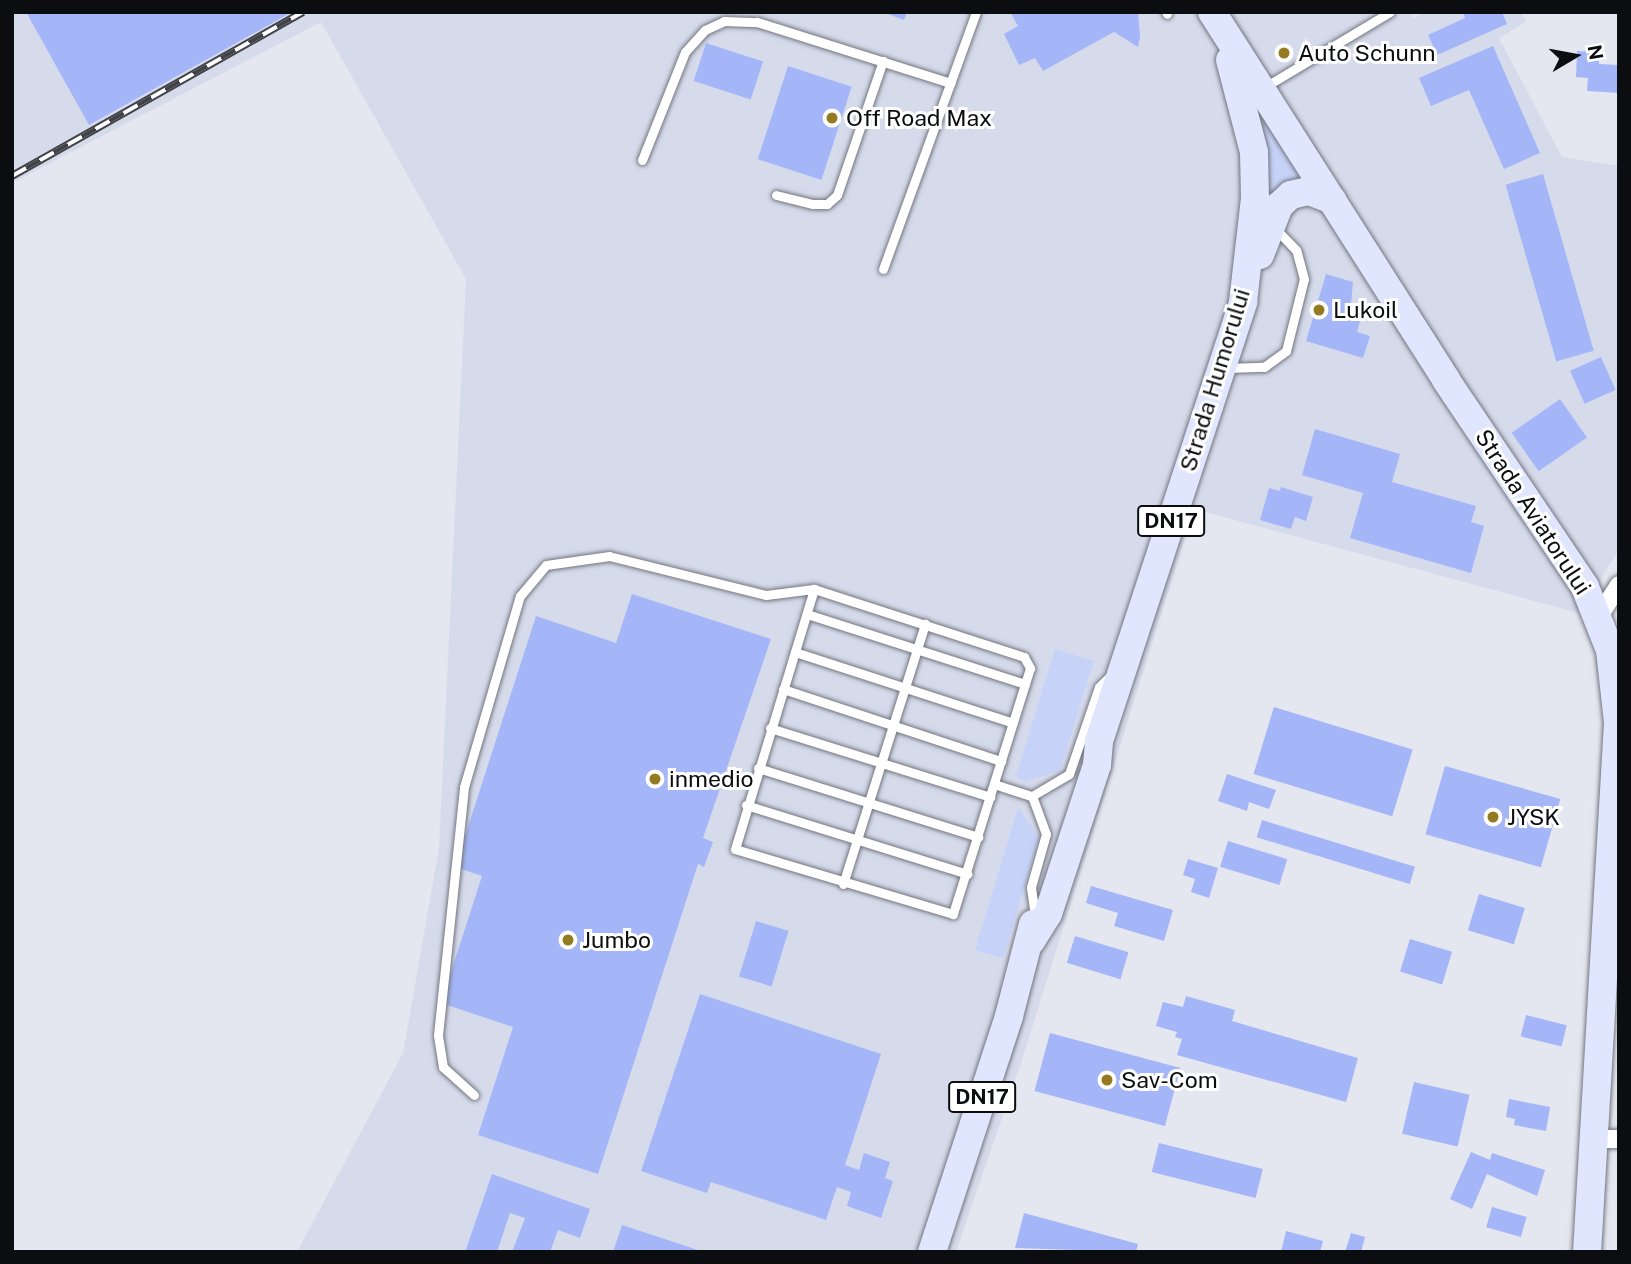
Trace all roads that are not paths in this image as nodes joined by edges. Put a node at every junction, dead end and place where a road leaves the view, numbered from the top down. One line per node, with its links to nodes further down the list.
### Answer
1 (976, 12): 5 (lane)
2 (1212, 12): 6 (main road, Strada Aviatorului); 12 (main road, Strada Humorului / DN17)
3 (1390, 12): 6 (lane)
4 (884, 61): 5 (lane); 7 (lane); 8 (lane)
5 (951, 83): 11 (lane)
6 (1261, 89): 9 (main road, Strada Aviatorului)
7 (642, 160)
8 (776, 195)
9 (1332, 200): 10 (main road); 17 (main road, Strada Aviatorului)
10 (1271, 224): 12 (main road); 13 (lane)
11 (883, 269)
12 (1243, 302): 13 (main road, Strada Humorului / DN17)
13 (1221, 368): 21 (main road, Strada Humorului / DN17)
14 (1619, 585): 17 (street)
15 (814, 589): 16 (lane); 18 (lane); 43 (lane)
16 (807, 614): 19 (lane); 20 (lane)
17 (1599, 616): 44 (main road, Strada Aviatorului)
18 (925, 624): 19 (lane); 22 (lane)
19 (917, 649): 22 (lane); 23 (lane)
20 (794, 652): 23 (lane); 24 (lane)
21 (1125, 663): 28 (main road, Strada Humorului / DN17); 33 (lane)
22 (1025, 684): 25 (lane)
23 (905, 688): 25 (lane); 26 (lane)
24 (783, 689): 26 (lane); 27 (lane)
25 (1013, 723): 29 (lane)
26 (893, 726): 29 (lane); 30 (lane)
27 (770, 728): 30 (lane); 31 (lane)
28 (1099, 741): 41 (main road, Strada Humorului / DN17); 42 (main road, Strada Humorului / DN17)
29 (1001, 761): 32 (lane)
30 (881, 763): 34 (lane); 35 (lane)
31 (758, 768): 35 (lane); 36 (lane)
32 (994, 784): 33 (lane); 34 (lane)
33 (1032, 796): 41 (lane)
34 (990, 797): 37 (lane)
35 (869, 803): 37 (lane); 38 (lane)
36 (746, 805): 38 (lane); 40 (lane)
37 (978, 837): 39 (lane)
38 (857, 840): 39 (lane); 40 (lane)
39 (967, 874): 40 (lane)
40 (844, 884)
41 (1034, 909): 42 (main road, Strada Humorului / DN17)
42 (1031, 942): 45 (main road, Strada Humorului / DN17)
43 (474, 1095)
44 (1606, 1139): 46 (main road, Strada Aviatorului)
45 (932, 1252)
46 (1587, 1252)

